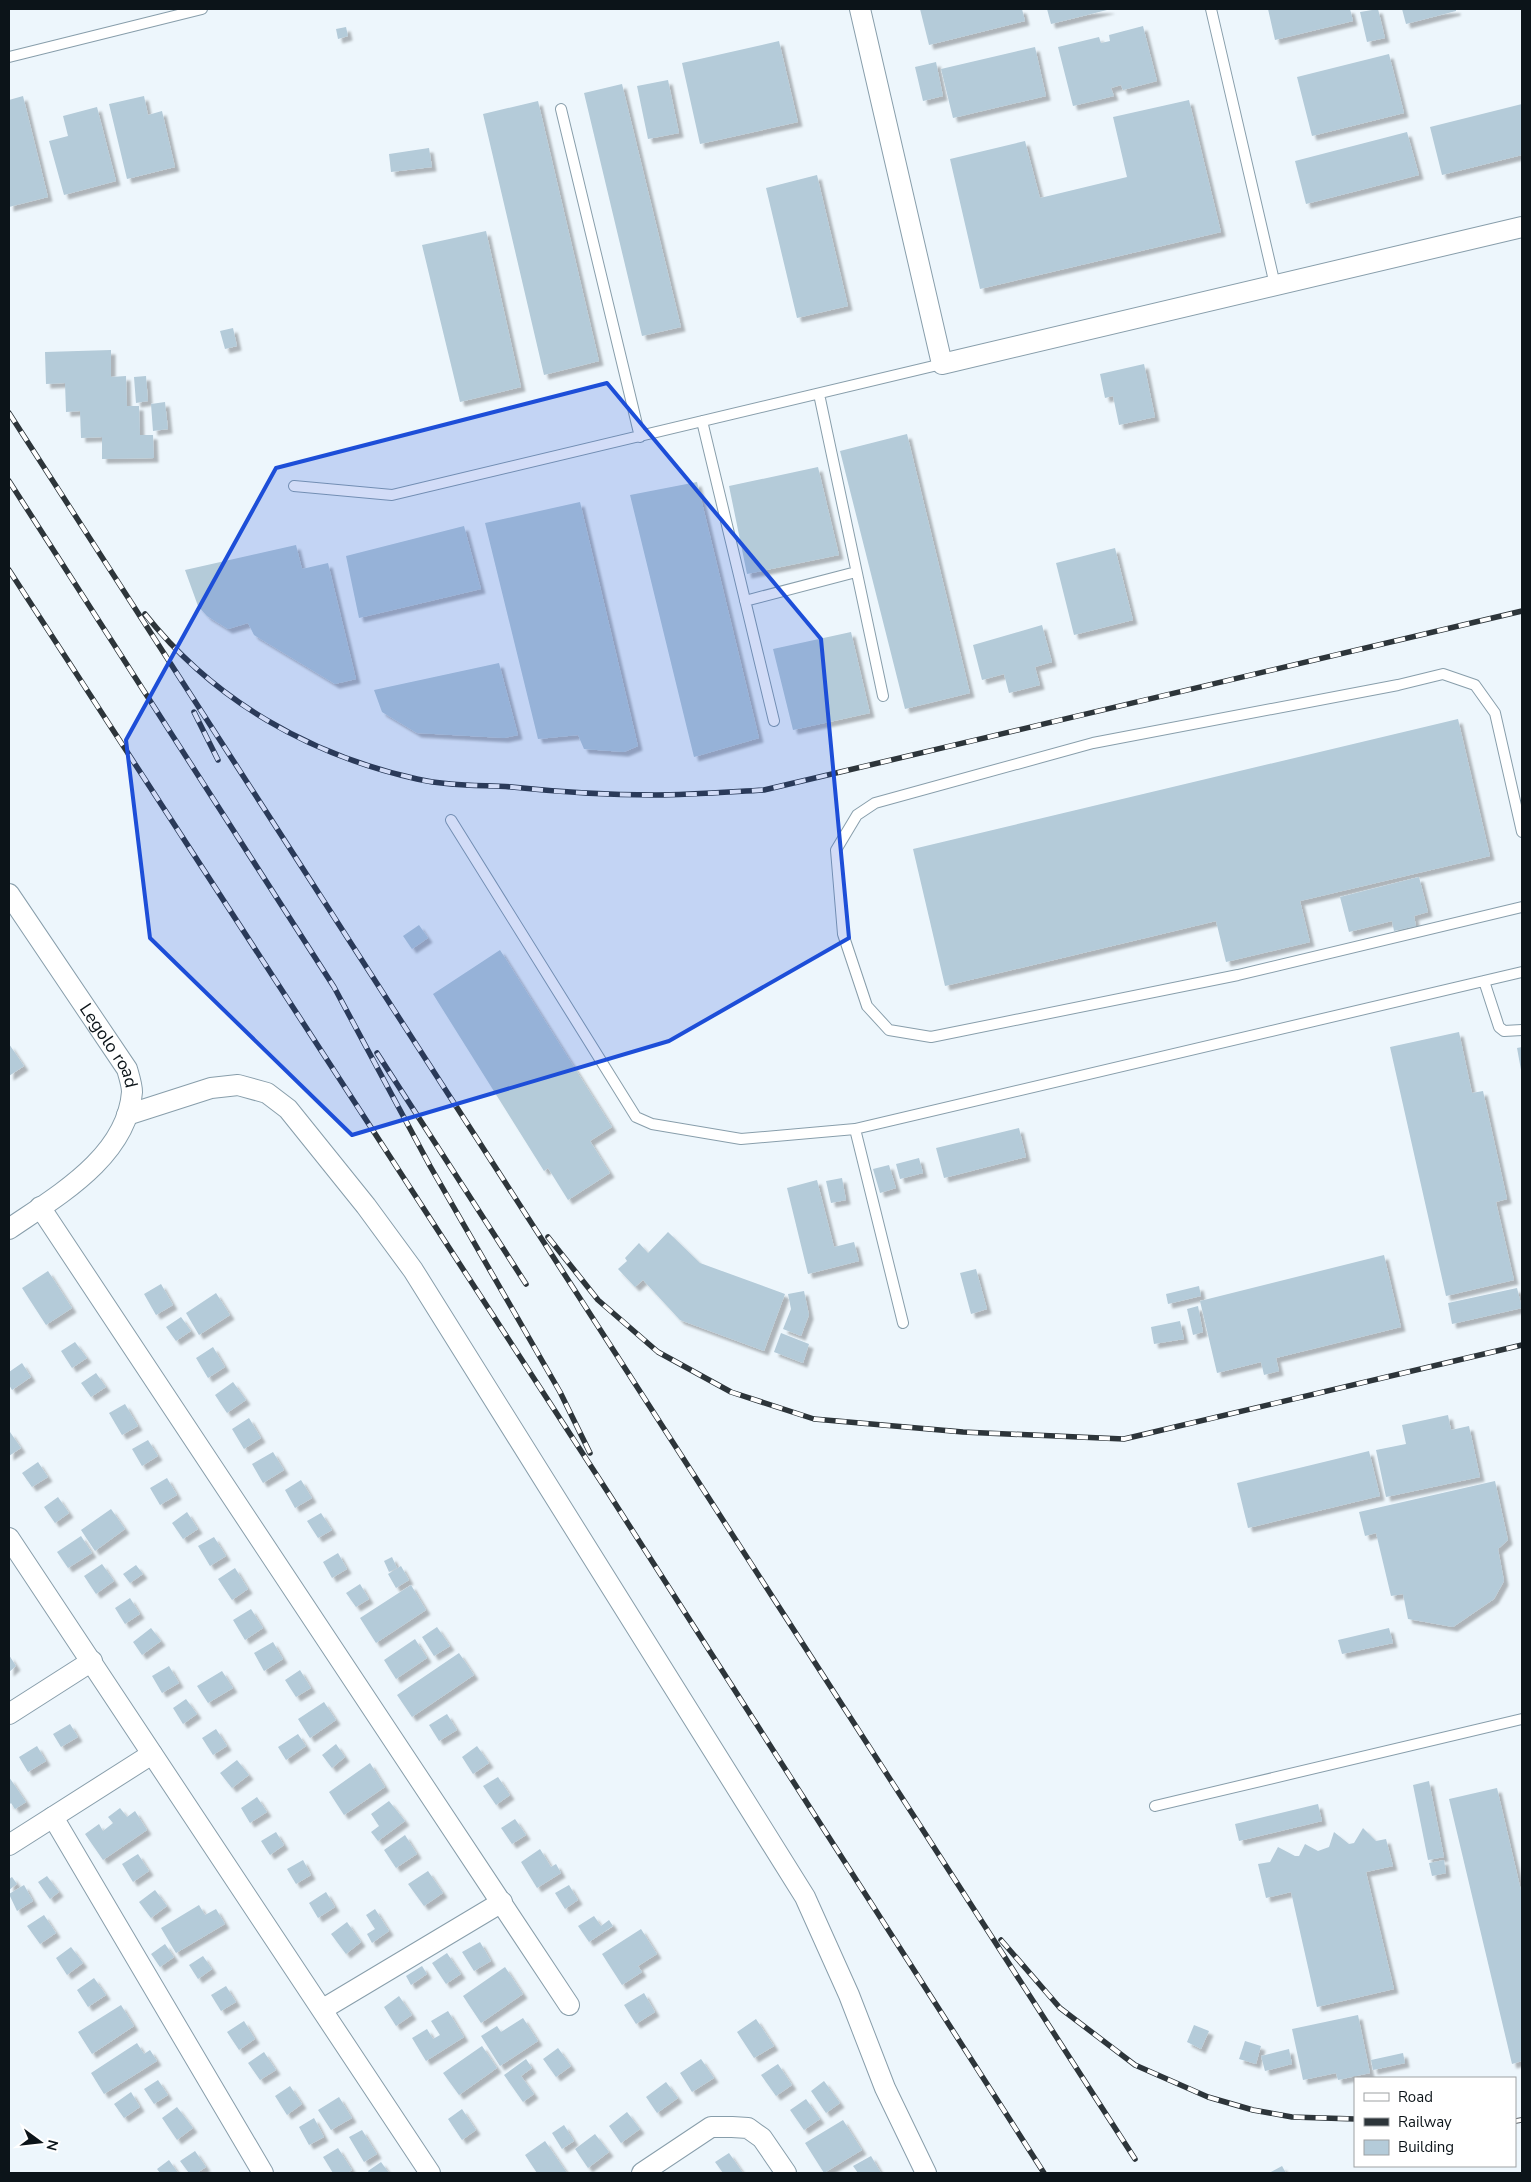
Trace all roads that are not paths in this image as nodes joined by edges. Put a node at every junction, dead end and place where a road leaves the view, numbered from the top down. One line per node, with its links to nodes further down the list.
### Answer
1 (202, 9): 4 (lane)
2 (860, 9): 8 (street)
3 (1211, 9): 7 (lane)
4 (9, 58)
5 (561, 108): 11 (lane)
6 (1522, 227): 7 (street)
7 (1275, 285): 8 (street)
8 (942, 364): 9 (lane)
9 (819, 394): 10 (lane); 13 (lane)
10 (702, 422): 11 (lane); 14 (lane)
11 (640, 437): 12 (lane)
12 (294, 486)
13 (856, 572): 14 (lane); 15 (lane)
14 (745, 601): 16 (lane)
15 (882, 696)
16 (774, 721)
17 (451, 820): 25 (lane)
18 (1522, 832): 20 (lane)
19 (9, 894): 24 (street, Legolo road)
20 (1522, 907)
21 (1522, 972): 22 (lane)
22 (1484, 980): 23 (lane); 25 (lane)
23 (1522, 1030)
24 (127, 1116): 26 (street, Legolo road); 44 (street)
25 (855, 1129): 28 (lane)
26 (40, 1207): 27 (street, Legolo road); 37 (street)
27 (9, 1229)
28 (903, 1323)
29 (9, 1538): 30 (street)
30 (92, 1661): 31 (street); 33 (street)
31 (9, 1714)
32 (1522, 1719): 34 (lane)
33 (152, 1754): 35 (street); 39 (street)
34 (1155, 1806)
35 (53, 1817): 36 (street); 40 (street)
36 (9, 1845)
37 (502, 1902): 38 (street); 39 (street)
38 (569, 2005)
39 (323, 2009): 41 (street)
40 (263, 2173)
41 (430, 2173)
42 (642, 2173): 43 (street)
43 (786, 2173)
44 (926, 2173)

